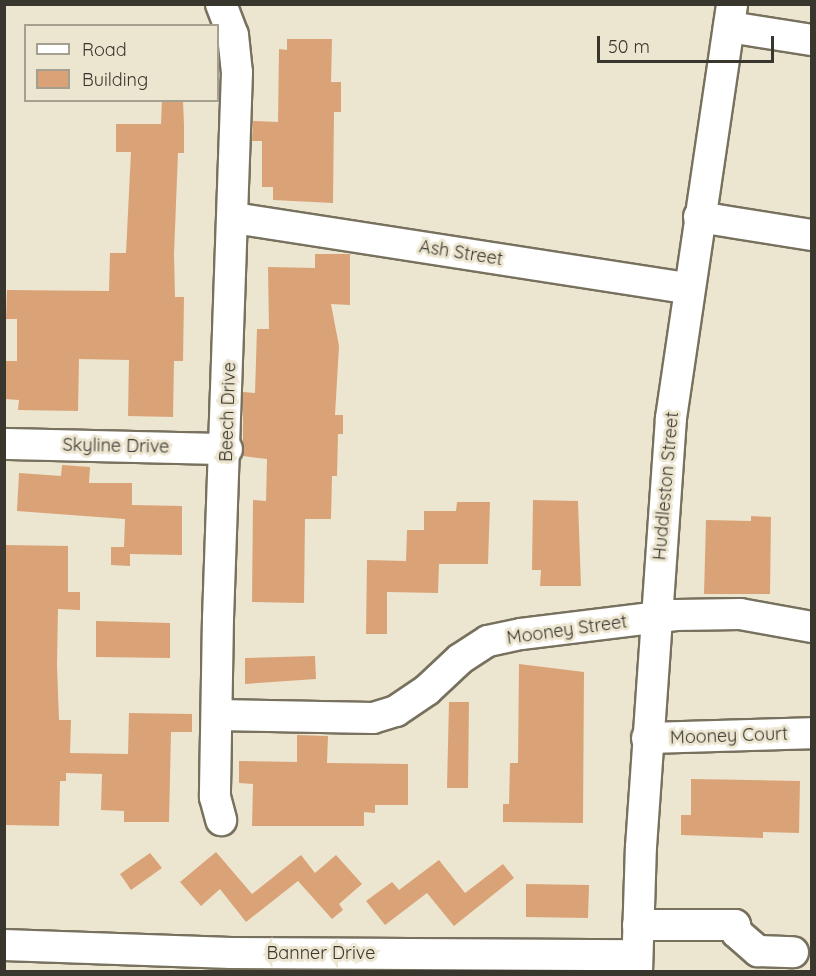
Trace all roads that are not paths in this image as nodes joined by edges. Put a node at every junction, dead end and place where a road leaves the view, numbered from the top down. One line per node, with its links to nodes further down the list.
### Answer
1 (221, 4): 5 (street, Beech Drive)
2 (730, 16): 3 (street); 4 (street, Huddleston Street)
3 (812, 40)
4 (699, 217): 6 (street); 7 (street, Huddleston Street)
5 (234, 218): 7 (street, Ash Street); 9 (street, Beech Drive)
6 (812, 235)
7 (687, 288): 10 (street, Huddleston Street)
8 (4, 444): 9 (street, Skyline Drive)
9 (227, 449): 12 (street, Beech Drive)
10 (655, 618): 11 (street); 12 (street, Mooney Street); 14 (street, Huddleston Street)
11 (812, 627)
12 (217, 715): 15 (street, Beech Drive)
13 (812, 733): 14 (street, Mooney Court)
14 (647, 738): 16 (street, Huddleston Street)
15 (221, 820)
16 (638, 925): 18 (street); 19 (street, Huddleston Street)
17 (4, 945): 19 (street, Banner Drive)
18 (793, 952)
19 (637, 963)

